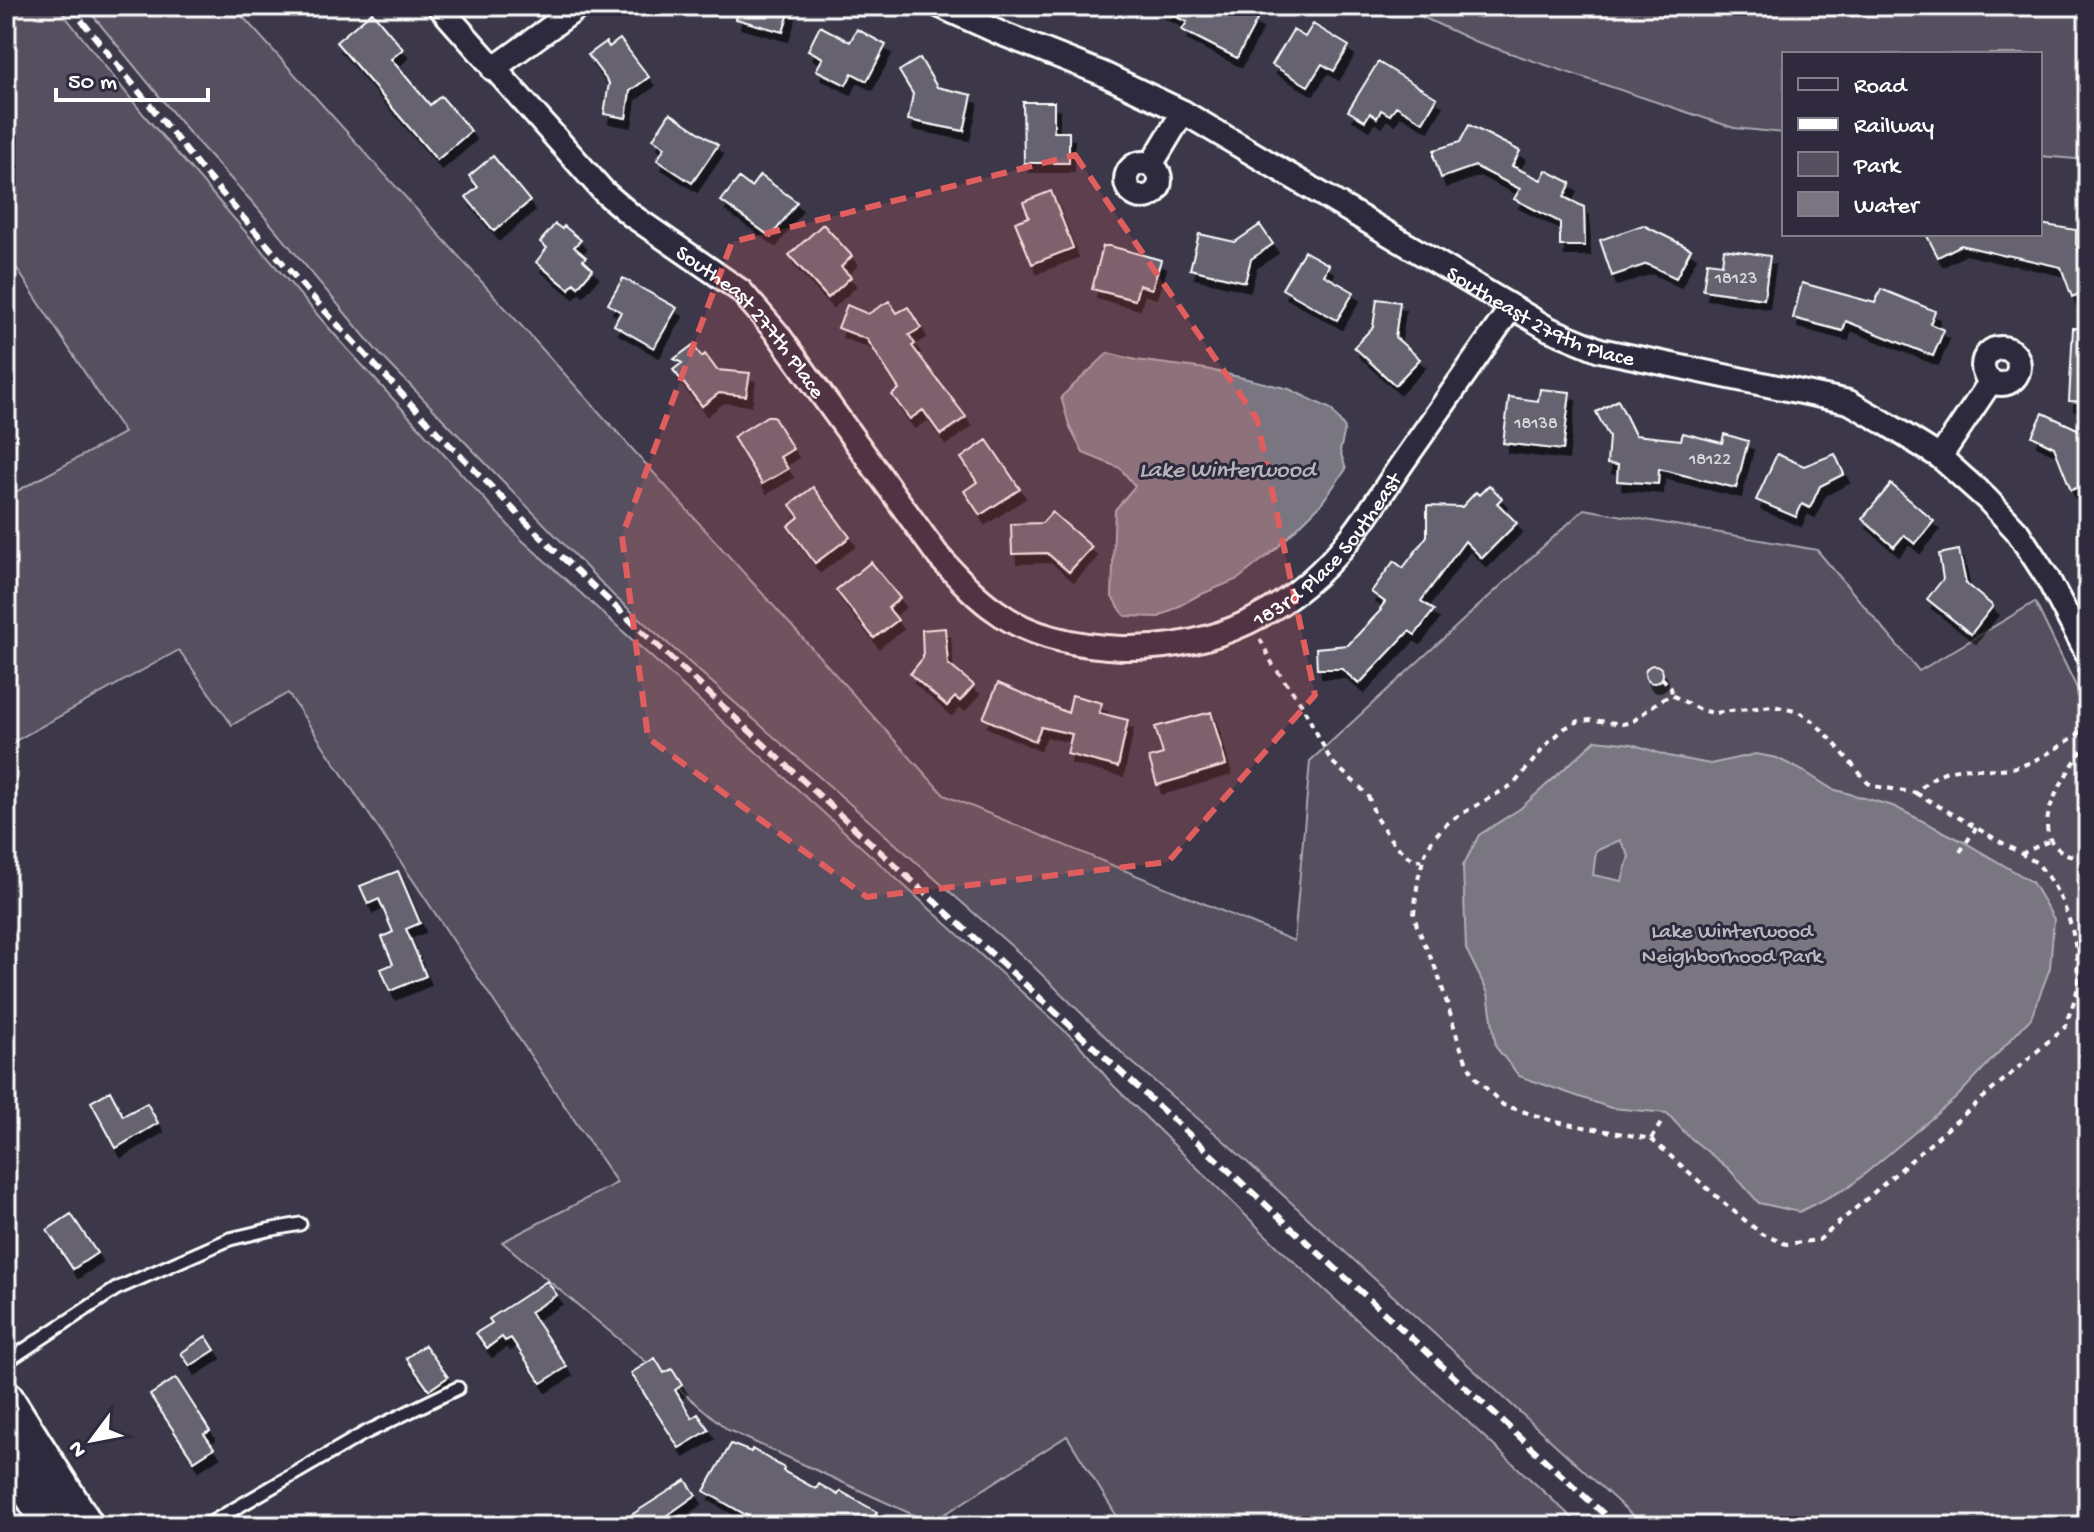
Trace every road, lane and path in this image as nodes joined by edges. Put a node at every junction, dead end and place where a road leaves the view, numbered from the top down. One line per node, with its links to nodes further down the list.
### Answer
1 (439, 6): 4 (street, Southeast 277th Place)
2 (580, 6): 4 (street)
3 (940, 6): 5 (street, Southeast 279th Place)
4 (493, 69): 11 (street, Southeast 277th Place)
5 (1183, 112): 6 (street); 7 (street, Southeast 279th Place)
6 (1151, 165)
7 (1511, 308): 9 (street, Southeast 279th Place); 10 (street, 183rd Place Southeast)
8 (1991, 381): 9 (street)
9 (1940, 457): 12 (street, Southeast 279th Place)
10 (1251, 621): 11 (street, 183rd Place Southeast); 23 (path)
11 (1055, 638)
12 (2088, 655)
13 (1662, 678): 14 (path)
14 (1672, 695): 17 (path); 23 (path)
15 (2087, 729): 16 (path); 17 (path)
16 (2088, 739): 19 (path)
17 (1916, 793): 18 (path)
18 (1976, 828): 20 (path); 21 (path)
19 (2051, 840): 21 (path); 22 (path)
20 (1960, 852)
21 (2021, 854): 25 (path)
22 (2084, 858)
23 (1422, 861): 25 (path)
24 (1661, 1123): 25 (path)
25 (1651, 1139)
26 (300, 1224): 27 (lane)
27 (6, 1362)
28 (458, 1388): 33 (lane)
29 (6, 1399): 32 (main road)
30 (6, 1454): 31 (main road)
31 (33, 1505)
32 (86, 1526)
33 (205, 1526)

